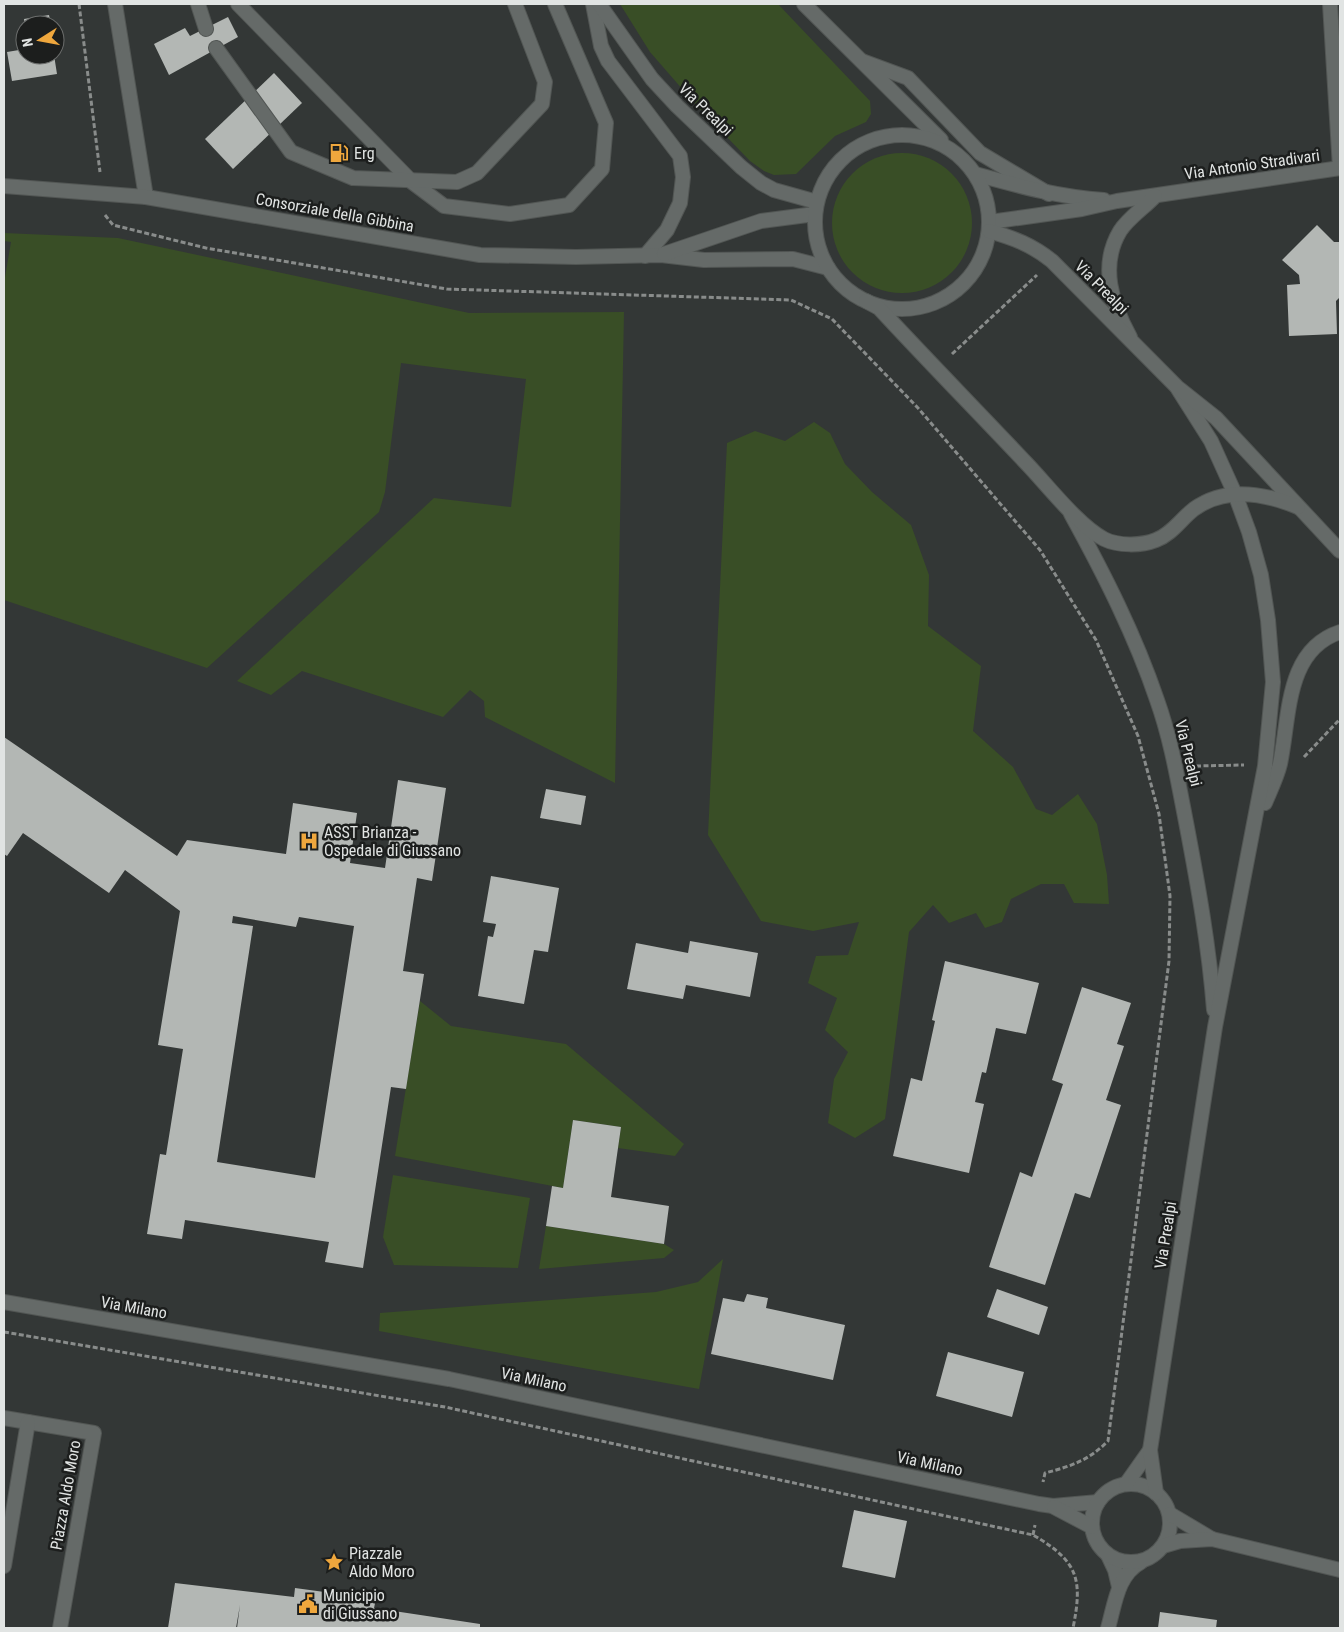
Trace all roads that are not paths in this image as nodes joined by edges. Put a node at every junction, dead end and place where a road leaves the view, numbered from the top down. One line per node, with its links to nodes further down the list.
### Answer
1 (115, 4): 20 (street)
2 (198, 4): 10 (street)
3 (238, 4): 16 (street)
4 (515, 4): 16 (street)
5 (555, 4): 16 (street)
6 (593, 4): 25 (street)
7 (599, 4): 22 (street, Via Prealpi)
8 (804, 4): 12 (street)
9 (1330, 4): 14 (street, Via Antonio Stradivari)
10 (206, 29)
11 (216, 48): 16 (street)
12 (862, 61): 13 (street); 18 (street, Via Antonio Stradivari)
13 (946, 146): 15 (street); 22 (street)
14 (1340, 168): 19 (street, Via Antonio Stradivari)
15 (975, 174): 18 (street, Via Antonio Stradivari); 23 (street)
16 (412, 182)
17 (4, 186): 20 (street, Consorziale della Gibbina)
18 (1049, 194): 21 (street, Via Antonio Stradivari)
19 (1155, 196): 21 (street, Via Antonio Stradivari); 28 (street)
20 (146, 197): 25 (street, Consorziale della Gibbina)
21 (1117, 201): 23 (street, Via Antonio Stradivari)
22 (816, 208): 24 (street); 26 (street)
23 (989, 226): 27 (street); 28 (street, Via Prealpi)
24 (661, 255): 25 (street, Consorziale della Gibbina); 26 (street)
25 (645, 256)
26 (828, 268): 27 (street)
27 (866, 301): 31 (street, Via Prealpi)
28 (1133, 342): 29 (street, Via Prealpi)
29 (1177, 387): 30 (street, Via Prealpi); 32 (street, Via Prealpi)
30 (1235, 494): 31 (street, Via Prealpi); 32 (street, Via Prealpi); 35 (street, Via Prealpi)
31 (1067, 507): 36 (street, Via Prealpi)
32 (1298, 507): 33 (street, Via Prealpi)
33 (1340, 551)
34 (1340, 632): 35 (street, Via Prealpi)
35 (1254, 830): 36 (street, Via Prealpi)
36 (1216, 1027): 40 (street, Via Prealpi)
37 (4, 1302): 44 (street, Via Milano)
38 (4, 1418): 39 (street, Piazza Aldo Moro)
39 (28, 1422): 51 (street); 54 (street, Piazza Aldo Moro)
40 (1150, 1450): 41 (street, Via Prealpi); 42 (street, Via Prealpi)
41 (1126, 1484): 42 (street); 43 (street)
42 (1156, 1493): 45 (street)
43 (1098, 1502): 44 (street, Via Milano); 46 (street)
44 (1053, 1506): 46 (street, Via Milano)
45 (1170, 1514): 47 (street); 48 (street)
46 (1092, 1527): 49 (street)
47 (1212, 1539): 48 (street); 52 (street)
48 (1163, 1546): 50 (street)
49 (1108, 1555): 50 (street); 53 (street)
50 (1141, 1562): 53 (street)
51 (4, 1566)
52 (1340, 1570)
53 (1119, 1587): 55 (street)
54 (60, 1628)
55 (1108, 1628)

